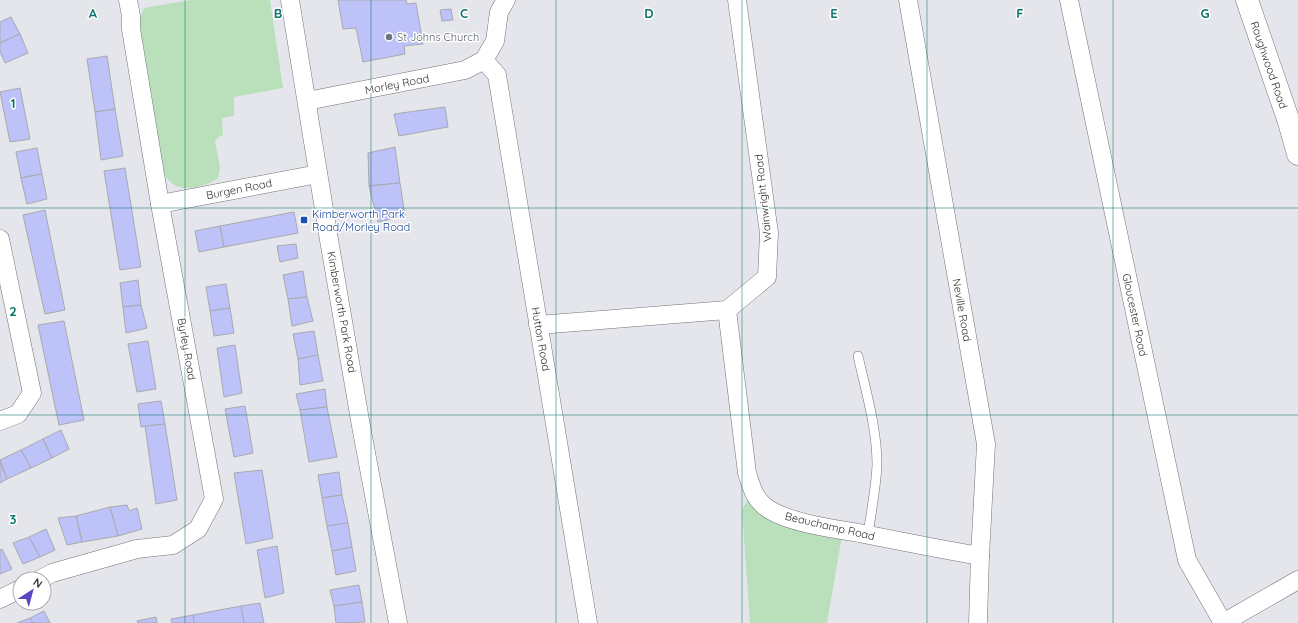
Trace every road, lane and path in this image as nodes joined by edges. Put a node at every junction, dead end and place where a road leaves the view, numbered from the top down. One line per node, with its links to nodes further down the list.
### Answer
1 (128, 0): 13 (street, Byrley Road)
2 (290, 0): 9 (street, Kimberworth Park Road)
3 (506, 0): 8 (street)
4 (737, 0): 15 (street, Wainwright Road)
5 (908, 0): 20 (street, Neville Road)
6 (1069, 0): 29 (street, Gloucester Road)
7 (1247, 0): 10 (street, Roughwood Road)
8 (484, 60): 9 (street, Morley Road); 16 (street, Hutton Road)
9 (307, 101): 12 (street, Kimberworth Park Road)
10 (1293, 120): 11 (street, Roughwood Road)
11 (1298, 154)
12 (318, 174): 13 (street, Burgen Road); 26 (street, Kimberworth Park Road)
13 (160, 204): 21 (street, Byrley Road)
14 (0, 239): 18 (street)
15 (727, 310): 16 (street); 19 (street, Beauchamp Road)
16 (538, 325): 27 (street, Hutton Road)
17 (858, 356): 19 (lane)
18 (0, 420)
19 (868, 535): 20 (street, Beauchamp Road)
20 (980, 556): 28 (street, Neville Road)
21 (52, 574)
22 (1298, 580): 25 (street)
23 (12, 593): 24 (street)
24 (0, 599)
25 (1252, 616): 29 (street)
26 (398, 623)
27 (588, 623)
28 (978, 623)
29 (1222, 623)

